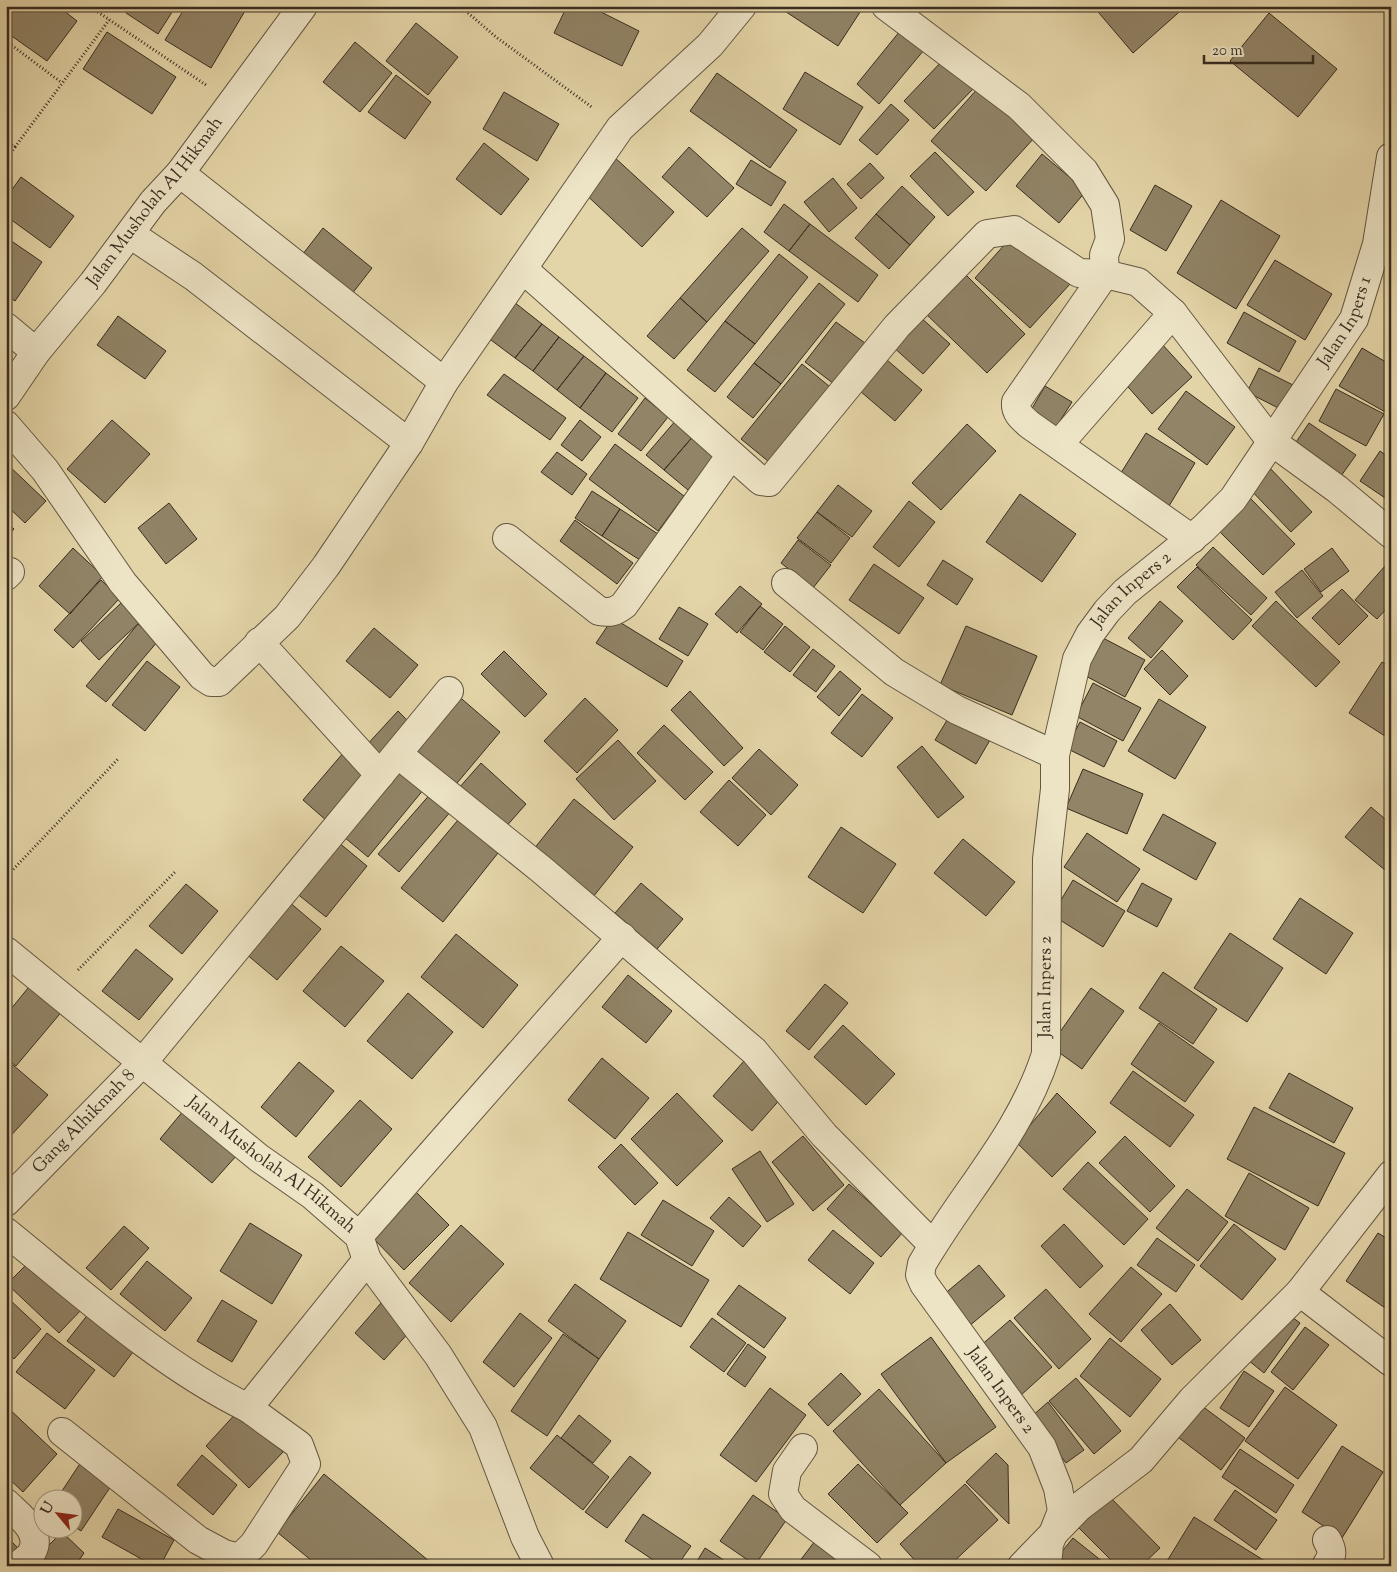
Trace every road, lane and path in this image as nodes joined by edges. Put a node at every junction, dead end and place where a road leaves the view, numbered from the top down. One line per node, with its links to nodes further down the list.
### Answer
1 (88, 6): 6 (path)
2 (303, 6): 9 (street, Jalan Musholah Al Hikmah)
3 (460, 6): 10 (path)
4 (742, 6): 10 (street)
5 (886, 6): 18 (street)
6 (109, 20): 8 (path); 9 (path)
7 (6, 41): 8 (path)
8 (62, 83): 12 (path)
9 (231, 102): 15 (street, Jalan Musholah Al Hikmah)
10 (620, 128): 17 (street)
11 (6, 141): 12 (path)
12 (14, 147): 14 (path)
13 (1391, 157): 25 (street, Jalan Inpers 1)
14 (6, 160)
15 (180, 173): 16 (street, Jalan Musholah Al Hikmah); 22 (street)
16 (130, 234): 21 (street, Jalan Musholah Al Hikmah); 26 (street)
17 (523, 269): 22 (street); 28 (street)
18 (1104, 274): 19 (street); 27 (street); 28 (street)
19 (1173, 313): 25 (street); 27 (street)
20 (6, 327): 21 (street)
21 (36, 352): 23 (street, Jalan Musholah Al Hikmah)
22 (444, 382): 26 (street)
23 (6, 396)
24 (6, 425): 33 (street)
25 (1271, 441): 29 (street); 31 (street, Jalan Inpers 2)
26 (409, 443): 33 (street)
27 (1059, 444): 31 (street)
28 (730, 455): 30 (street)
29 (1391, 534)
30 (506, 538)
31 (1192, 539): 36 (street, Jalan Inpers 2)
32 (786, 583): 36 (street)
33 (259, 642): 38 (street)
34 (449, 691): 35 (street, Gang Alhikmah 8)
35 (399, 754): 38 (street, Gang Alhikmah 8); 41 (street)
36 (1055, 755): 48 (street, Jalan Inpers 2)
37 (119, 758): 40 (path)
38 (380, 775): 44 (street, Gang Alhikmah 8)
39 (176, 871): 43 (path)
40 (6, 877)
41 (622, 937): 48 (street); 49 (street)
42 (6, 951): 43 (street, Jalan Musholah Al Hikmah)
43 (57, 992): 44 (street, Jalan Musholah Al Hikmah)
44 (143, 1062): 46 (street, Gang Alhikmah 8); 49 (street, Jalan Musholah Al Hikmah)
45 (1388, 1187): 50 (street)
46 (6, 1202)
47 (6, 1232): 52 (street)
48 (933, 1245): 56 (street, Jalan Inpers 2)
49 (363, 1248): 52 (street); 58 (street, Jalan Musholah Al Hikmah)
50 (1300, 1292): 51 (street); 56 (street)
51 (1391, 1362)
52 (248, 1408): 53 (street)
53 (62, 1432)
54 (804, 1448): 59 (street)
55 (6, 1503): 57 (street)
56 (1054, 1534): 60 (street); 61 (street)
57 (18, 1566)
58 (540, 1566)
59 (868, 1566)
60 (1022, 1566)
61 (1047, 1566)

